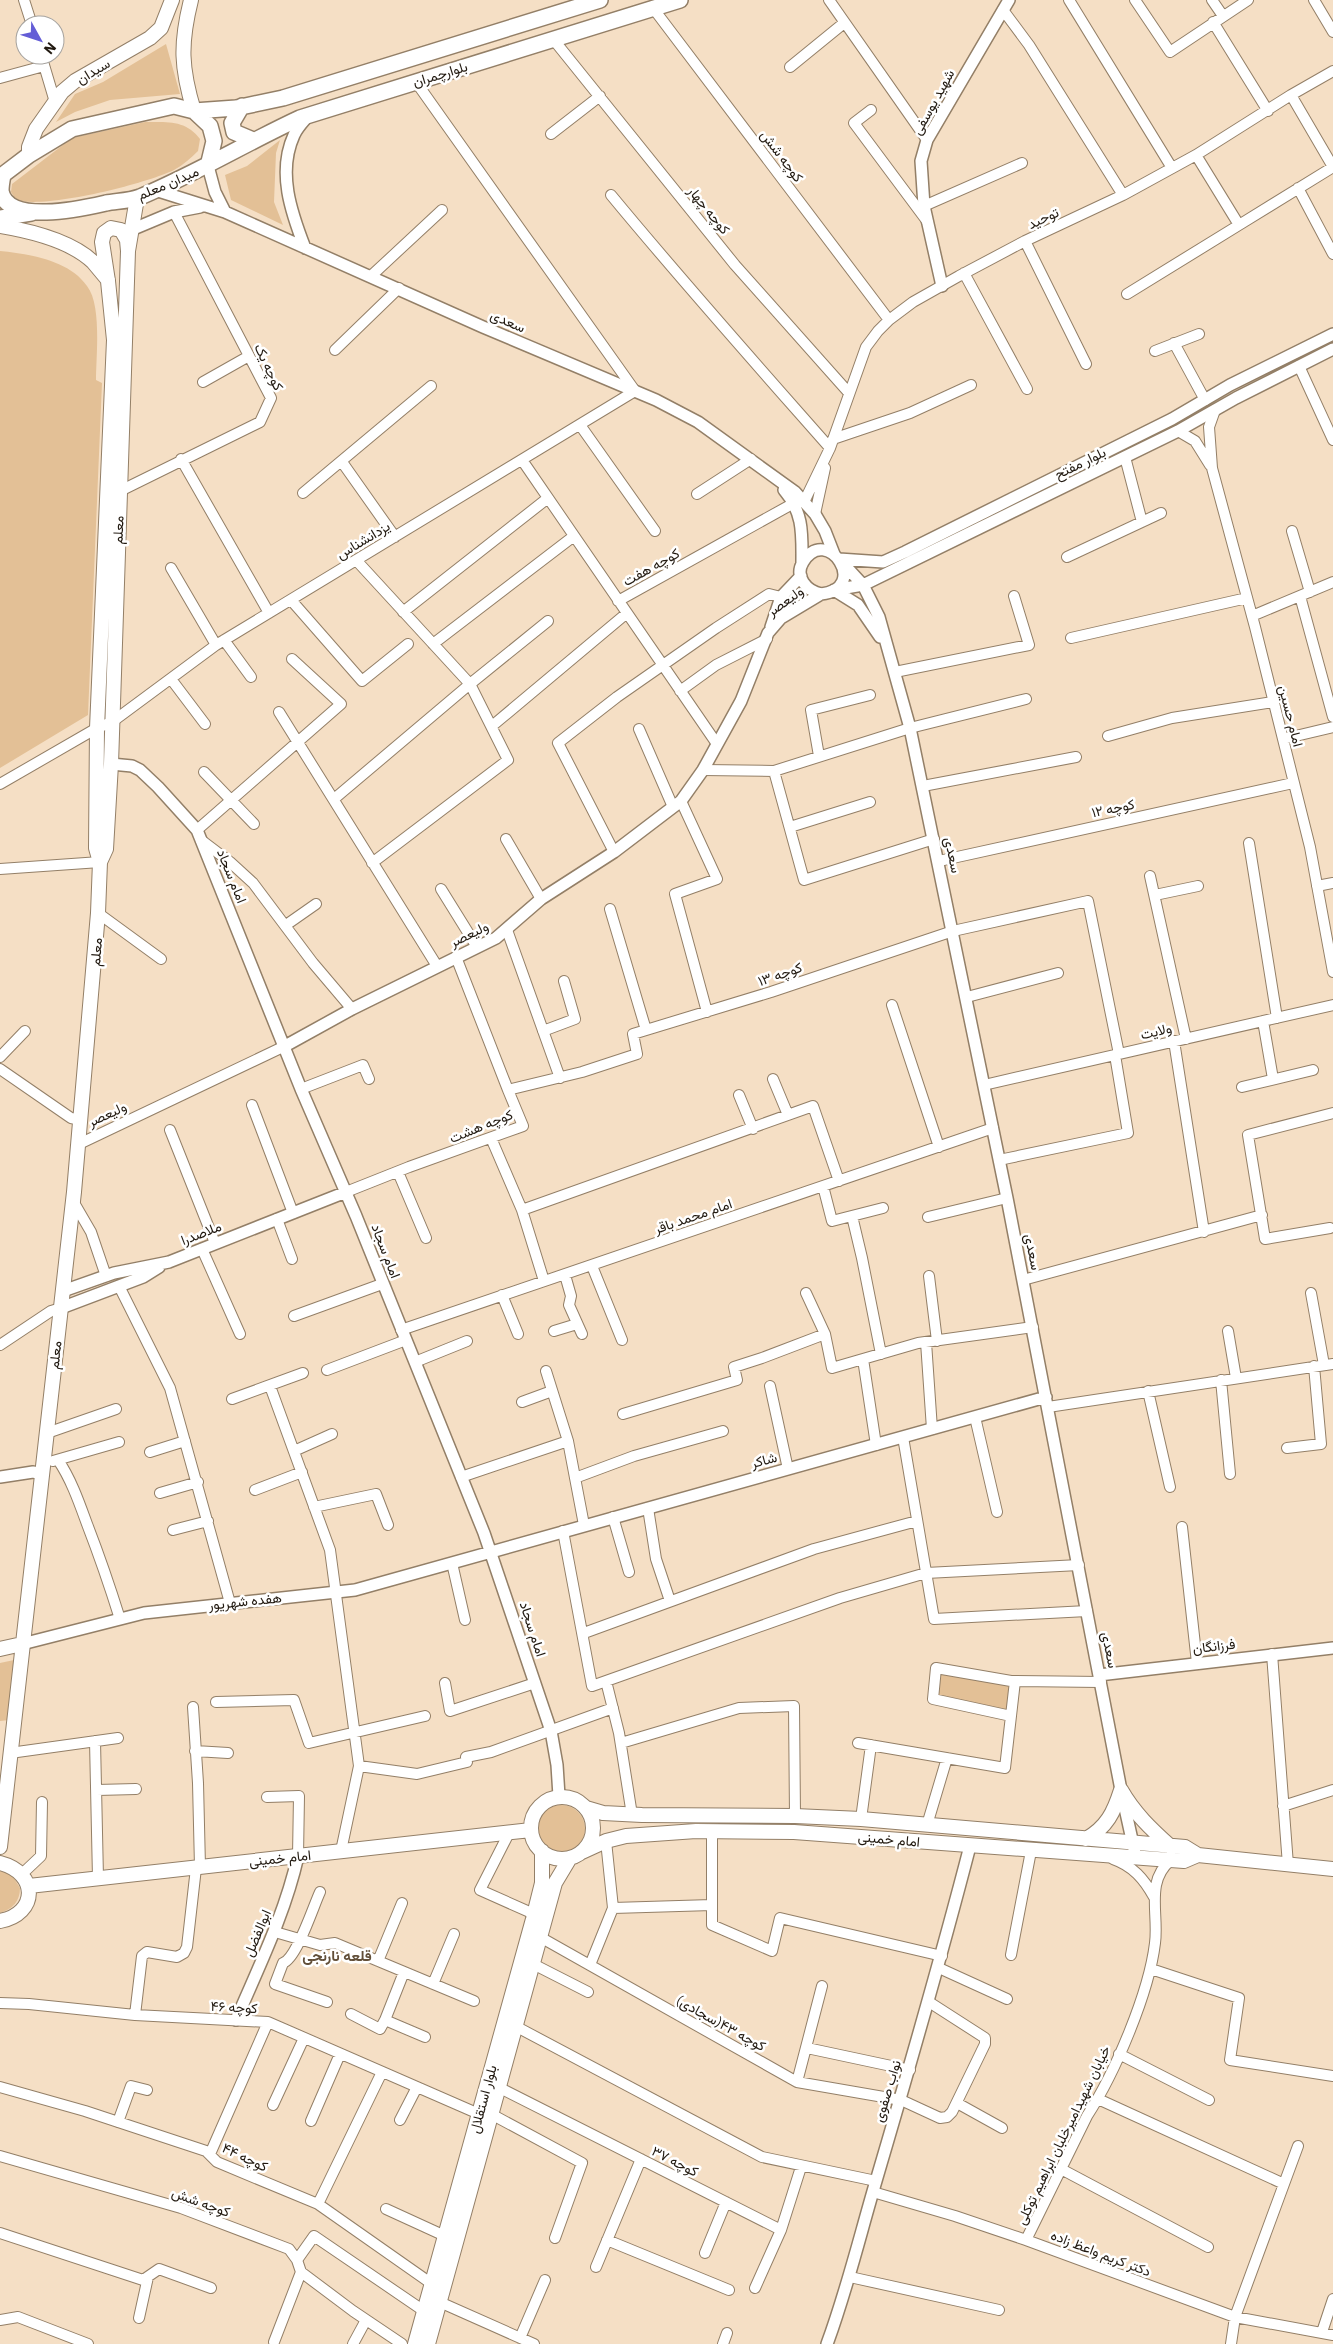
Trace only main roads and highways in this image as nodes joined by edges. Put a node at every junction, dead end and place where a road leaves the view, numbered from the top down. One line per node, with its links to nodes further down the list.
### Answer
1 (191, 0): 5 (main road)
2 (600, 0): 6 (main road, بلوارچمران)
3 (680, 0): 8 (main road, بلوارچمران)
4 (170, 7): 5 (main road); 9 (main road, سیدان)
5 (187, 17): 7 (main road)
6 (242, 106): 7 (main road, بلوارچمران); 8 (main road)
7 (194, 111): 9 (main road, میدان معلم); 10 (main road, میدان معلم)
8 (253, 140): 10 (main road, بلوارچمران)
9 (28, 155): 11 (main road, میدان معلم)
10 (208, 166): 12 (main road, میدان معلم)
11 (1, 176): 13 (main road, میدان معلم)
12 (137, 198): 13 (main road, میدان معلم); 16 (main road, معلم)
13 (38, 212): 14 (main road)
14 (0, 218)
15 (0, 226): 17 (main road)
16 (128, 251): 17 (main road, معلم); 18 (main road, معلم)
17 (108, 281): 18 (main road, معلم)
18 (100, 862): 19 (main road, معلم)
19 (22, 1644): 20 (main road, هفده شهریور); 24 (main road, معلم)
20 (0, 1649)
21 (586, 1808): 22 (main road); 23 (main road, امام خمینی); 27 (main road)
22 (531, 1830): 25 (main road); 30 (main road, امام خمینی)
23 (1086, 1839): 26 (main road, امام خمینی); 26 (main road)
24 (0, 1847)
25 (542, 1852): 27 (main road); 32 (main road, بلوار استقلال)
26 (1171, 1853): 27 (main road, امام خمینی); 29 (main road, امام خمینی)
27 (576, 1855): 32 (main road, بلوار استقلال)
28 (0, 1863): 30 (main road)
29 (1333, 1869)
30 (25, 1880): 31 (main road)
31 (0, 1921)
32 (485, 2114): 33 (main road, بلوار استقلال); 33 (main road, بلوار استقلال)
33 (431, 2298): 34 (main road, بلوار استقلال); 35 (main road, بلوار استقلال)
34 (415, 2344)
35 (428, 2344)

